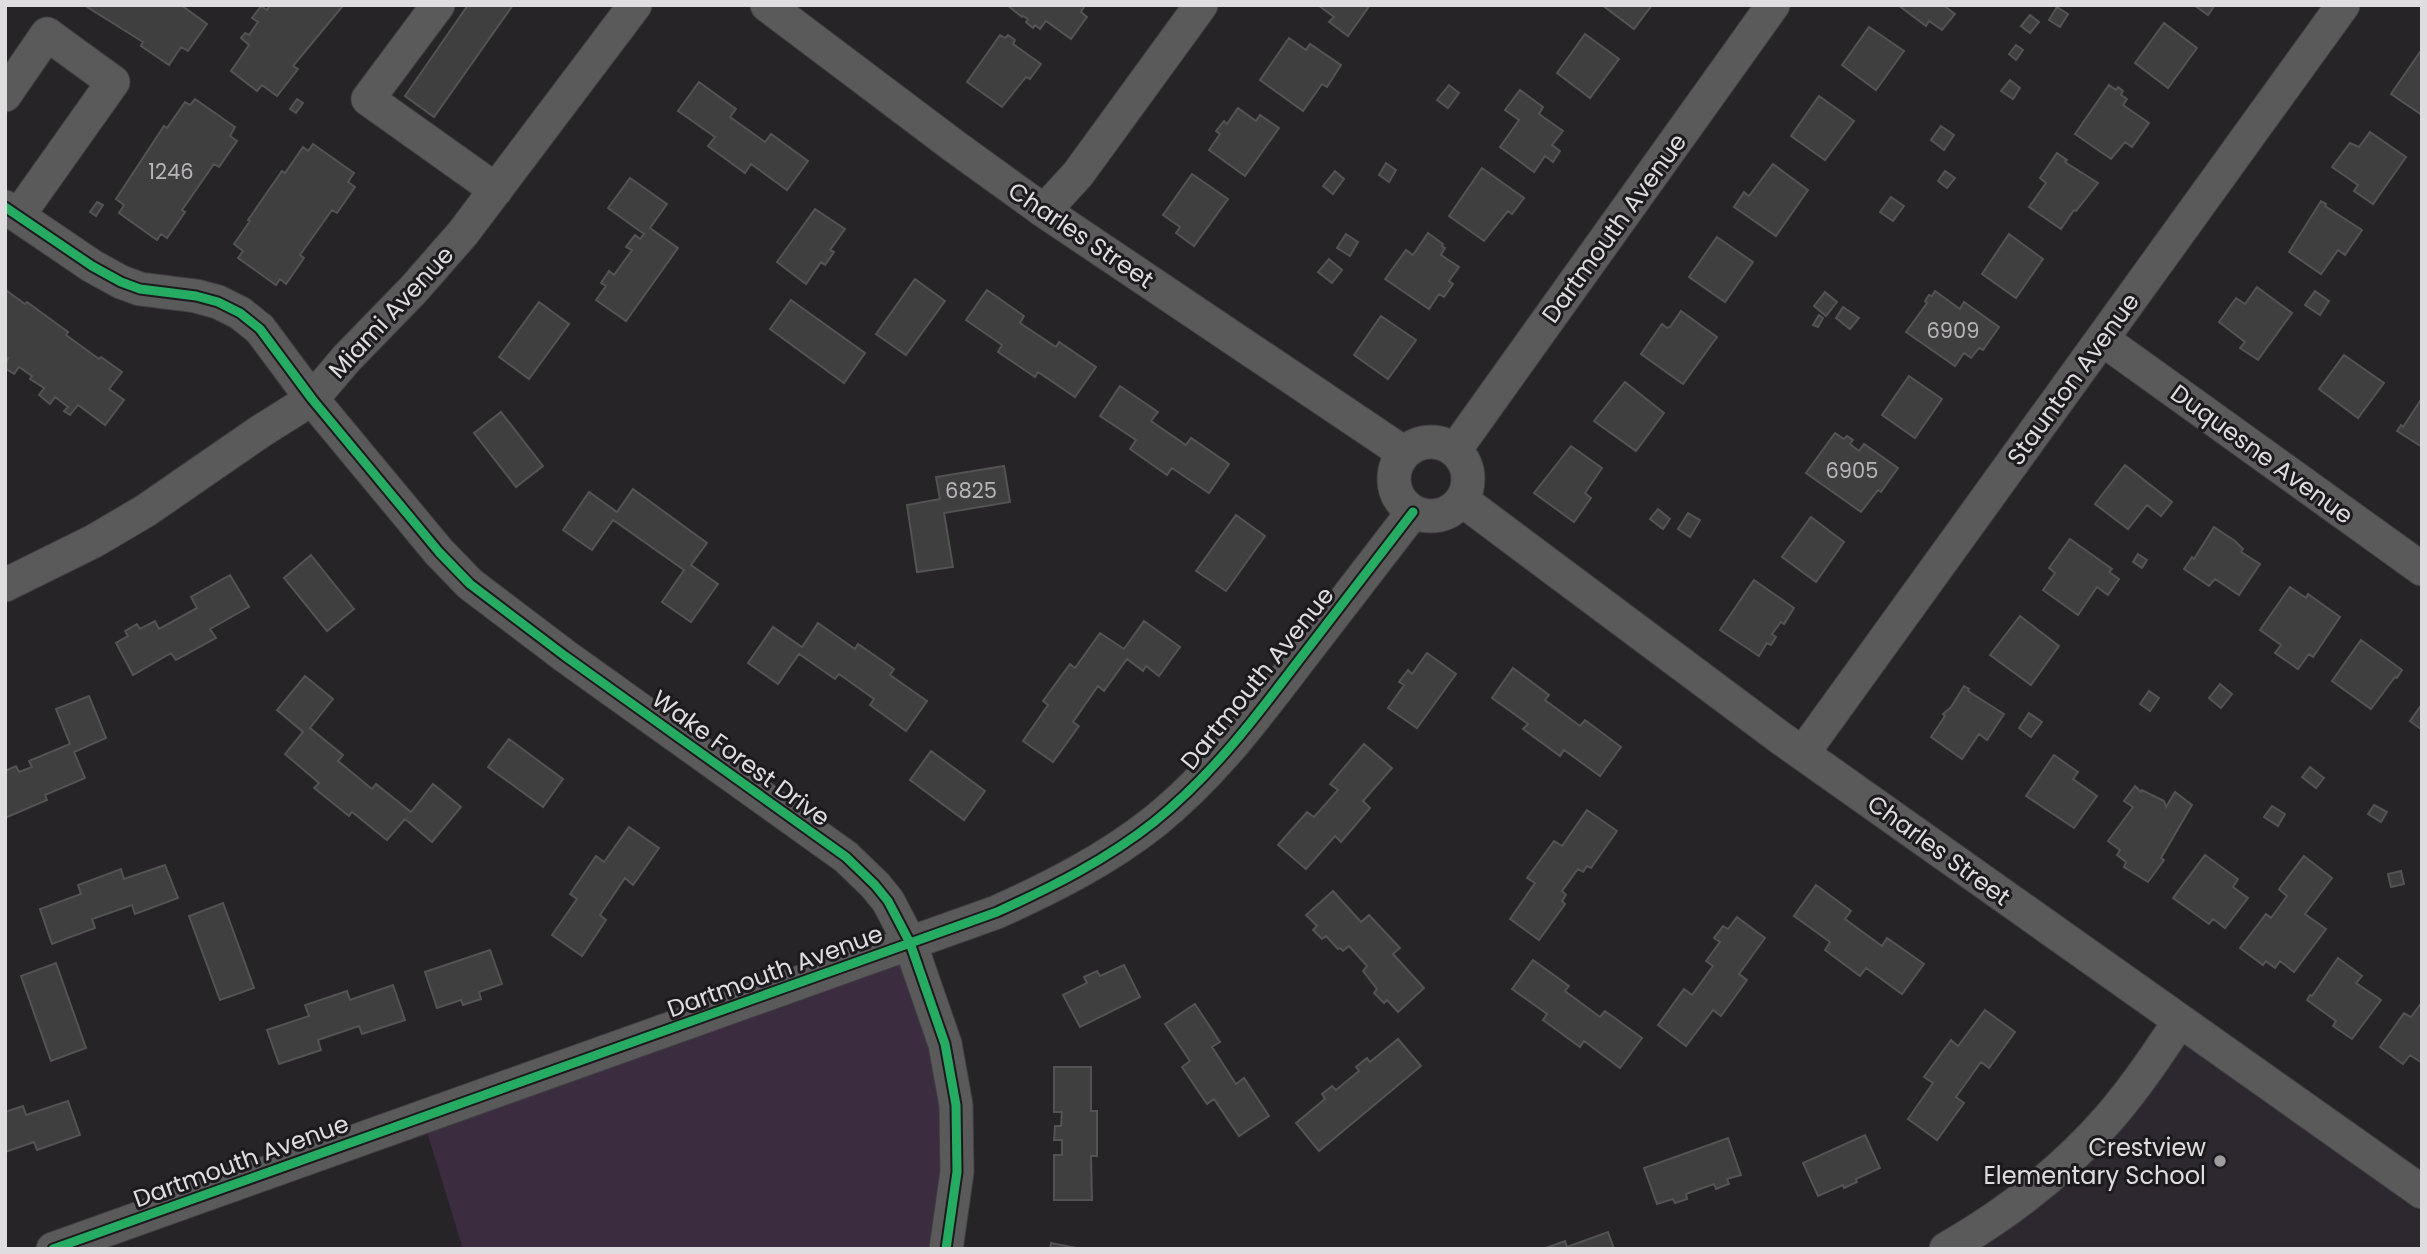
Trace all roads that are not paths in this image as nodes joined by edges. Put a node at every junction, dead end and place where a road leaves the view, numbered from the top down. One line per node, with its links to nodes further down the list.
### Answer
1 (439, 5): 8 (street)
2 (635, 5): 8 (street, Miami Avenue)
3 (767, 5): 10 (street, Charles Street)
4 (1201, 5): 10 (street)
5 (1773, 5): 13 (street, Dartmouth Avenue)
6 (2343, 5): 11 (street, Staunton Avenue)
7 (5, 95): 9 (street)
8 (496, 190): 12 (street, Miami Avenue)
9 (11, 211): 12 (street, Wake Forest Drive)
10 (1044, 211): 14 (street, Charles Street)
11 (2102, 339): 17 (street, Duquesne Avenue); 19 (street, Staunton Avenue)
12 (312, 399): 18 (street, Miami Avenue); 20 (street, Wake Forest Drive)
13 (1455, 450): 14 (street); 15 (street)
14 (1404, 453): 16 (street)
15 (1462, 500): 16 (street); 19 (street, Charles Street)
16 (1413, 512): 20 (street, Dartmouth Avenue)
17 (2422, 569)
18 (5, 585)
19 (1803, 753): 21 (street, Charles Street)
20 (911, 943): 23 (street, Dartmouth Avenue); 24 (street, Wake Forest Drive)
21 (2179, 1022): 22 (street, Charles Street); 25 (street)
22 (2422, 1192)
23 (53, 1249)
24 (946, 1249)
25 (1946, 1249)

